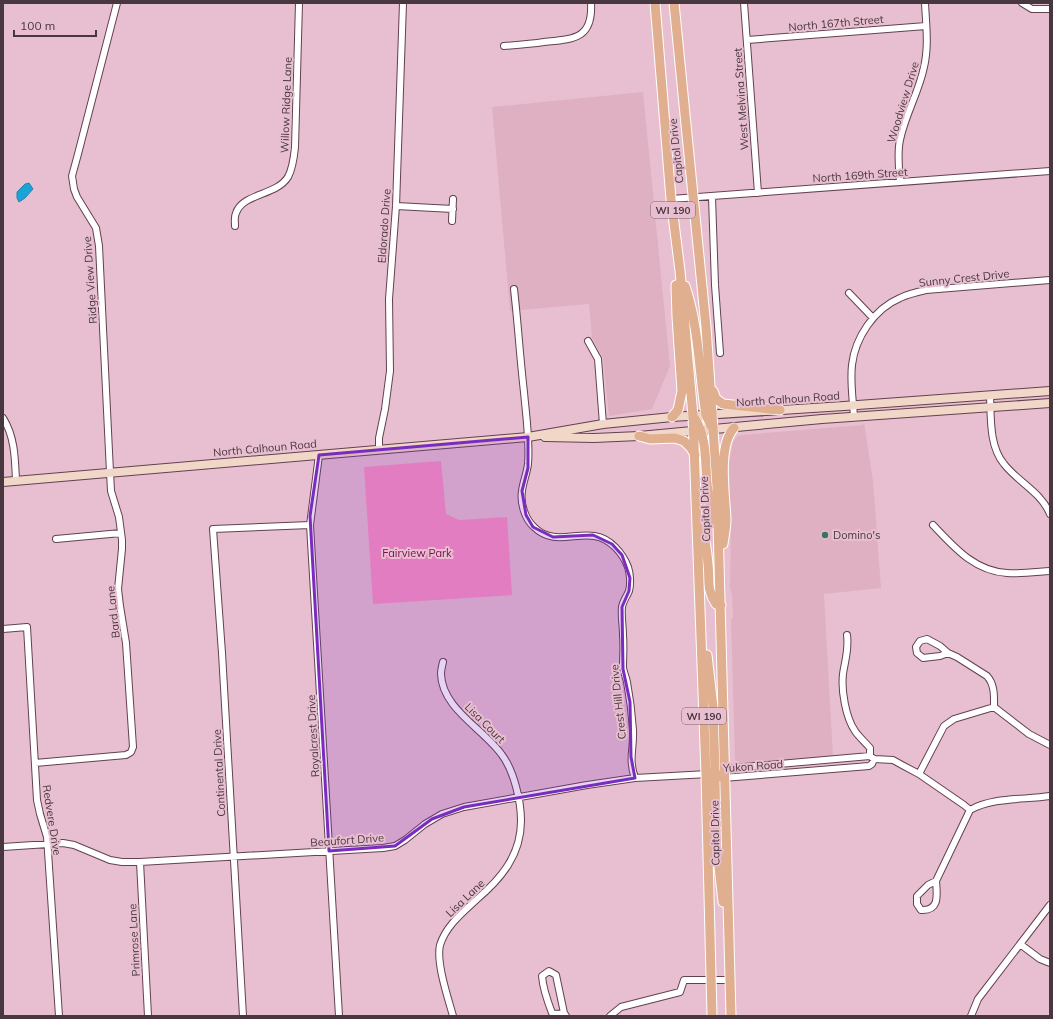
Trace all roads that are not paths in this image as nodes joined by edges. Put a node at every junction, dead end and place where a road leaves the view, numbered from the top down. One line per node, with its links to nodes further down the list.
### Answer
1 (117, 3): 54 (street, Ridge View Drive)
2 (299, 3): 24 (street, Willow Ridge Lane)
3 (404, 3): 21 (street, Eldorado Drive)
4 (591, 3): 13 (street)
5 (655, 3): 20 (main road, Capitol Drive / WI 190)
6 (674, 3): 18 (main road, Capitol Drive / WI 190)
7 (744, 3): 12 (street, West Melvina Street)
8 (925, 3): 11 (street, Woodview Drive)
9 (1022, 3): 10 (street)
10 (1050, 9)
11 (926, 26): 12 (street, North 167th Street); 15 (street, Woodview Drive)
12 (747, 40): 16 (street, West Melvina Street)
13 (504, 46)
14 (1050, 171): 15 (street, North 169th Street)
15 (900, 182): 16 (street, North 169th Street)
16 (758, 193): 17 (street, North 169th Street)
17 (712, 197): 18 (street, North 169th Street); 32 (street)
18 (692, 198): 20 (street, North 169th Street); 33 (main road, Capitol Drive / WI 190)
19 (453, 199): 22 (street)
20 (672, 199): 25 (main road, Capitol Drive / WI 190)
21 (396, 206): 22 (street); 51 (street, Eldorado Drive)
22 (453, 209): 23 (street)
23 (452, 221)
24 (235, 226)
25 (674, 229): 26 (main road, Capitol Drive / WI 190); 42 (main road)
26 (680, 271): 40 (main road); 41 (main road, Capitol Drive / WI 190)
27 (1050, 280): 30 (street, Sunny Crest Drive)
28 (514, 289): 50 (street, Crest Hill Drive)
29 (848, 293): 30 (street)
30 (873, 318): 37 (street, Sunny Crest Drive)
31 (588, 341): 45 (street)
32 (720, 352)
33 (710, 384): 39 (main road); 40 (main road, Capitol Drive / WI 190)
34 (1050, 391): 35 (street, North Calhoun Road)
35 (990, 395): 37 (street, North Calhoun Road); 38 (street)
36 (1050, 402): 38 (street, North Calhoun Road)
37 (853, 405): 39 (street, North Calhoun Road); 43 (street, Sunny Crest Drive)
38 (990, 406): 43 (street, North Calhoun Road); 58 (street)
39 (780, 410): 40 (street, North Calhoun Road)
40 (709, 415): 41 (street, North Calhoun Road); 47 (main road)
41 (694, 416): 42 (street, North Calhoun Road); 48 (main road, Capitol Drive)
42 (672, 417): 45 (street, North Calhoun Road)
43 (854, 417): 46 (street, North Calhoun Road)
44 (3, 418): 55 (street)
45 (603, 424): 50 (street, North Calhoun Road)
46 (734, 428): 47 (street, North Calhoun Road); 65 (main road)
47 (713, 430): 48 (street, North Calhoun Road); 63 (main road, Capitol Drive / WI 190)
48 (698, 431): 49 (street, North Calhoun Road); 53 (main road, Capitol Drive); 63 (main road)
49 (639, 436): 50 (street, North Calhoun Road); 53 (main road)
50 (528, 437): 51 (street, North Calhoun Road); 78 (street, Crest Hill Drive)
51 (379, 450): 52 (street, North Calhoun Road)
52 (319, 455): 54 (street, North Calhoun Road); 59 (street, Royalcrest Drive)
53 (695, 455): 57 (main road, Capitol Drive)
54 (110, 472): 55 (street, North Calhoun Road); 61 (street, Bard Lane)
55 (16, 481): 56 (street, North Calhoun Road)
56 (3, 482)
57 (698, 510): 66 (main road); 77 (main road, Capitol Drive)
58 (1050, 514)
59 (310, 525): 84 (street, Royalcrest Drive); 85 (street, Continental Drive)
60 (933, 525): 64 (street)
61 (121, 533): 62 (street); 74 (street, Bard Lane)
62 (56, 539)
63 (719, 552): 65 (main road, Capitol Drive / WI 190)
64 (1050, 571)
65 (720, 574): 66 (main road, Capitol Drive / WI 190)
66 (721, 605): 75 (main road, Capitol Drive / WI 190)
67 (3, 629): 74 (street, Redvere Drive)
68 (847, 635): 73 (street)
69 (948, 654): 69 (street); 71 (street)
70 (443, 662): 80 (street, Lisa Court)
71 (994, 707): 72 (street); 76 (street)
72 (1050, 745)
73 (872, 758): 75 (street, Yukon Road); 76 (street, Yukon Road); 77 (street, Yukon Road)
74 (35, 763): 82 (street, Redvere Drive)
75 (725, 768): 77 (main road, Capitol Drive / WI 190)
76 (919, 774): 81 (street, Yukon Road)
77 (715, 775): 78 (street, Beaufort Drive); 91 (main road, Capitol Drive / WI 190); 92 (main road)
78 (635, 778): 80 (street, Beaufort Drive)
79 (1050, 796): 81 (street)
80 (517, 798): 84 (street, Beaufort Drive); 98 (street, Lisa Lane)
81 (970, 810): 87 (street)
82 (48, 843): 83 (street, Beaufort Drive); 86 (street, Beaufort Drive); 94 (street, Redvere Drive)
83 (3, 847)
84 (329, 851): 85 (street, Beaufort Drive); 97 (street, Royalcrest Drive)
85 (234, 857): 86 (street, Beaufort Drive); 96 (street, Continental Drive)
86 (140, 862): 95 (street, Primrose Lane)
87 (936, 881): 87 (street)
88 (1050, 905): 89 (street)
89 (1020, 944): 90 (street); 102 (street)
90 (1050, 963)
91 (710, 980): 92 (street); 99 (street); 100 (main road, Capitol Drive / WI 190)
92 (730, 980): 101 (main road)
93 (565, 1015): 93 (street)
94 (58, 1016)
95 (148, 1016)
96 (243, 1016)
97 (339, 1016)
98 (453, 1016)
99 (610, 1016)
100 (712, 1016)
101 (731, 1016)
102 (971, 1016)

